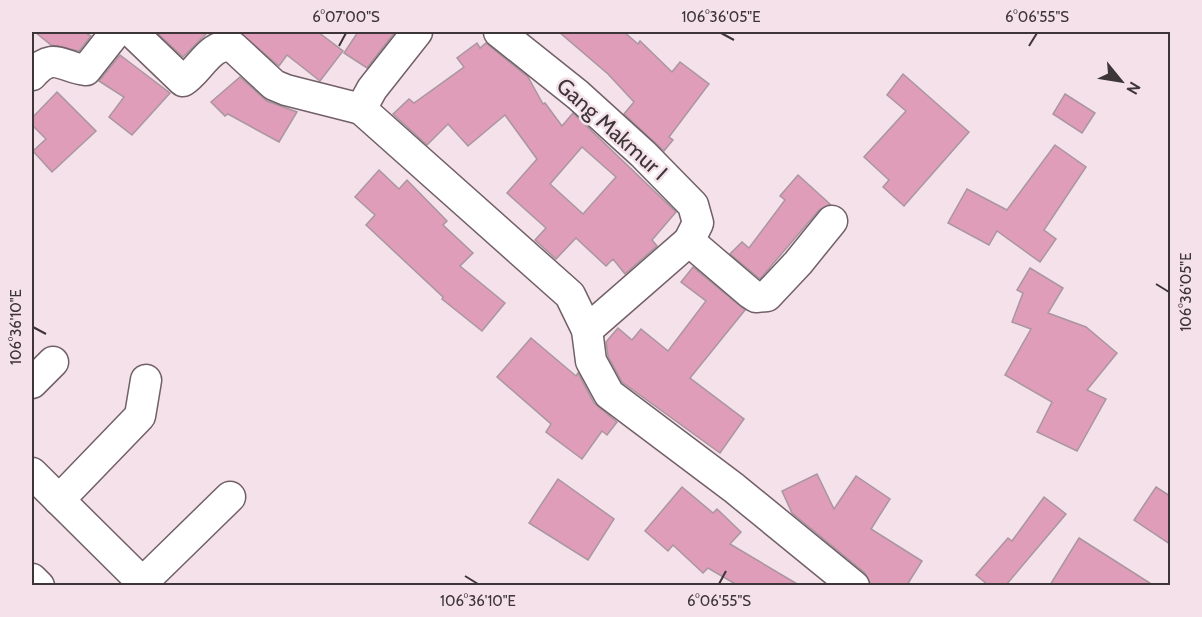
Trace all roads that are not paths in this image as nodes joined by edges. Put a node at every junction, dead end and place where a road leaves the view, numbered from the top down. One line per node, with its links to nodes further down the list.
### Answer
1 (116, 32): 5 (street)
2 (132, 32): 6 (street)
3 (417, 32): 6 (street)
4 (499, 32): 8 (street, Gang Makmur I)
5 (32, 75)
6 (361, 109): 9 (street)
7 (831, 221): 8 (street)
8 (689, 241): 9 (street)
9 (587, 330): 19 (street)
10 (53, 362): 12 (street)
11 (146, 380): 15 (street)
12 (32, 383)
13 (32, 472): 15 (street)
14 (231, 497): 17 (street)
15 (59, 500): 17 (street)
16 (32, 579): 18 (street)
17 (145, 584)
18 (39, 585)
19 (854, 585)

